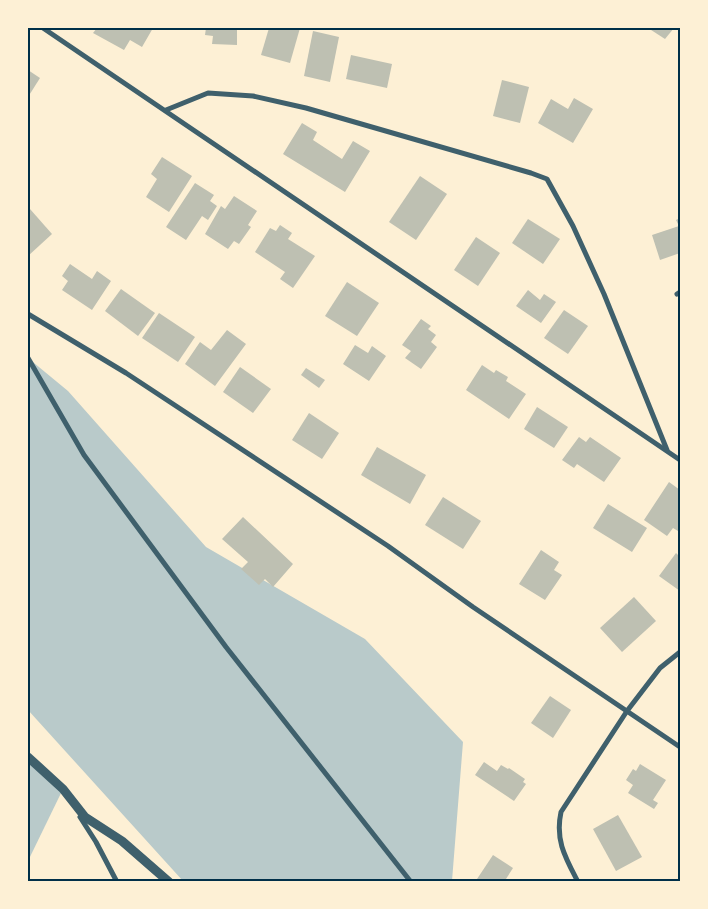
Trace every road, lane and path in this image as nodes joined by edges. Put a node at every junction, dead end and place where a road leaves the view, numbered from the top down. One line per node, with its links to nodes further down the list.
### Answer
1 (44, 28): 2 (street)
2 (166, 110): 5 (street); 5 (street)
3 (28, 314): 8 (street)
4 (28, 358): 14 (street)
5 (667, 450): 6 (street)
6 (680, 460)
7 (680, 652): 8 (street)
8 (627, 711): 9 (street); 15 (street)
9 (680, 747)
10 (28, 757): 11 (street)
11 (63, 789): 12 (street); 13 (street)
12 (117, 882)
13 (169, 882)
14 (411, 882)
15 (578, 882)

